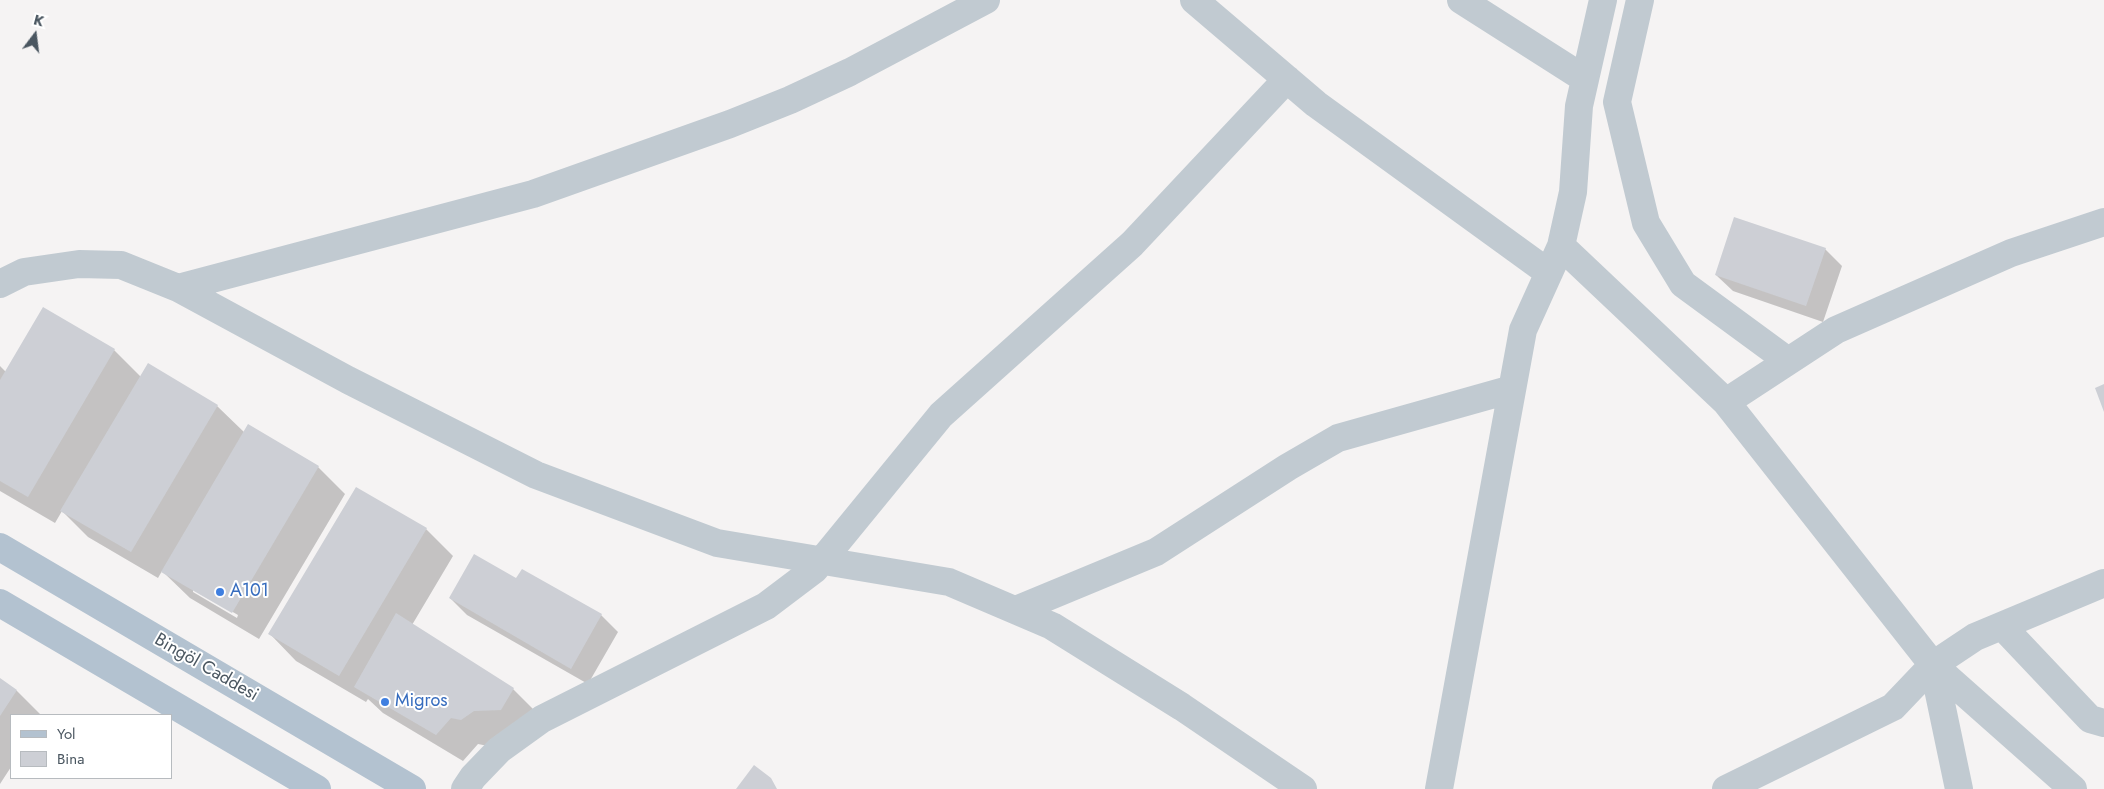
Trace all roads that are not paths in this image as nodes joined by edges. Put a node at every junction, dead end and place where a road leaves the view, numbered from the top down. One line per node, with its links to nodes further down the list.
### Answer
1 (986, 0): 12 (street)
2 (1194, 0): 6 (street)
3 (1462, 0): 7 (street)
4 (1603, 0): 7 (street)
5 (1640, 0): 13 (street)
6 (1287, 79): 10 (street); 17 (street)
7 (1585, 79): 9 (street)
8 (2104, 222): 13 (street)
9 (1560, 246): 10 (street); 15 (street)
10 (1549, 273): 14 (street)
11 (0, 284): 12 (street)
12 (178, 288): 17 (street)
13 (1788, 361): 15 (street)
14 (1512, 389): 20 (street); 28 (street)
15 (1726, 402): 22 (street)
16 (0, 547): 25 (main road, Bingöl Caddesi)
17 (823, 559): 20 (street); 26 (street)
18 (2104, 582): 21 (street)
19 (0, 603): 24 (main road)
20 (1016, 610): 27 (street)
21 (2002, 626): 22 (street); 23 (street)
22 (1932, 665): 29 (street); 30 (street); 31 (street)
23 (2104, 723)
24 (317, 789)
25 (412, 789)
26 (465, 789)
27 (1303, 789)
28 (1439, 789)
29 (1727, 789)
30 (1959, 789)
31 (2073, 789)

